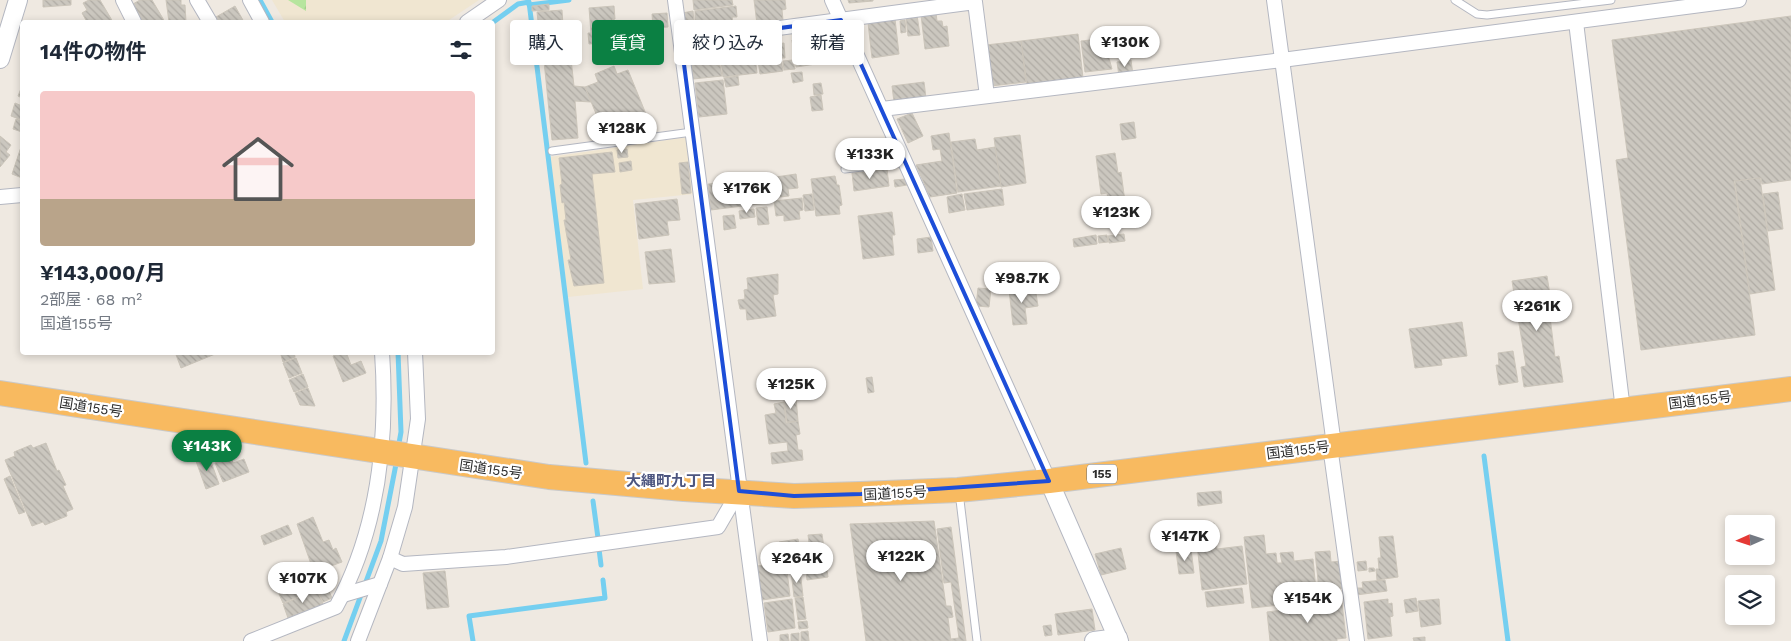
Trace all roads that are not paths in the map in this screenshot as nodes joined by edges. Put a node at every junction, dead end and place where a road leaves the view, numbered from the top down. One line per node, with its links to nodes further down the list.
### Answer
1 (18, 0): 19 (street)
2 (122, 0): 12 (street)
3 (197, 0): 13 (street)
4 (250, 0): 14 (street)
5 (499, 0): 15 (street)
6 (675, 0): 16 (street)
7 (832, 0): 17 (street)
8 (1274, 0): 20 (street)
9 (1455, 0): 10 (lane)
10 (1610, 0)
11 (1739, 0): 18 (street)
12 (133, 20)
13 (209, 20)
14 (261, 20)
15 (471, 20)
16 (678, 20)
17 (841, 20): 23 (street)
18 (1576, 22): 20 (street); 35 (street)
19 (0, 59)
20 (1282, 60): 23 (street); 36 (street)
21 (684, 65): 25 (street)
22 (862, 65): 24 (street)
23 (987, 96): 24 (street)
24 (882, 109): 27 (street)
25 (692, 132): 26 (lane); 41 (street)
26 (552, 151)
27 (906, 162): 28 (lane); 39 (street)
28 (845, 169)
29 (20, 195): 30 (street)
30 (0, 197)
31 (382, 355): 37 (street)
32 (415, 355): 38 (street)
33 (1791, 389): 35 (highway, 国道155号 / 155)
34 (0, 393): 37 (highway, 国道155号 / 155)
35 (1622, 410): 36 (highway, 国道155号 / 155)
36 (1332, 446): 39 (highway, 国道155号 / 155); 51 (street)
37 (381, 452): 38 (highway, 国道155号 / 155); 44 (street)
38 (412, 457): 41 (highway, 国道155号 / 155); 42 (street)
39 (1049, 481): 40 (highway, 国道155号 / 155); 45 (street)
40 (958, 490): 41 (highway, 国道155号 / 155); 49 (lane)
41 (739, 491): 42 (street); 48 (street)
42 (390, 558): 43 (street)
43 (374, 586): 44 (street); 47 (street)
44 (348, 594): 46 (street)
45 (1119, 640): 50 (street)
46 (251, 641)
47 (358, 641)
48 (760, 641)
49 (977, 641)
50 (1094, 641)
51 (1357, 641)

